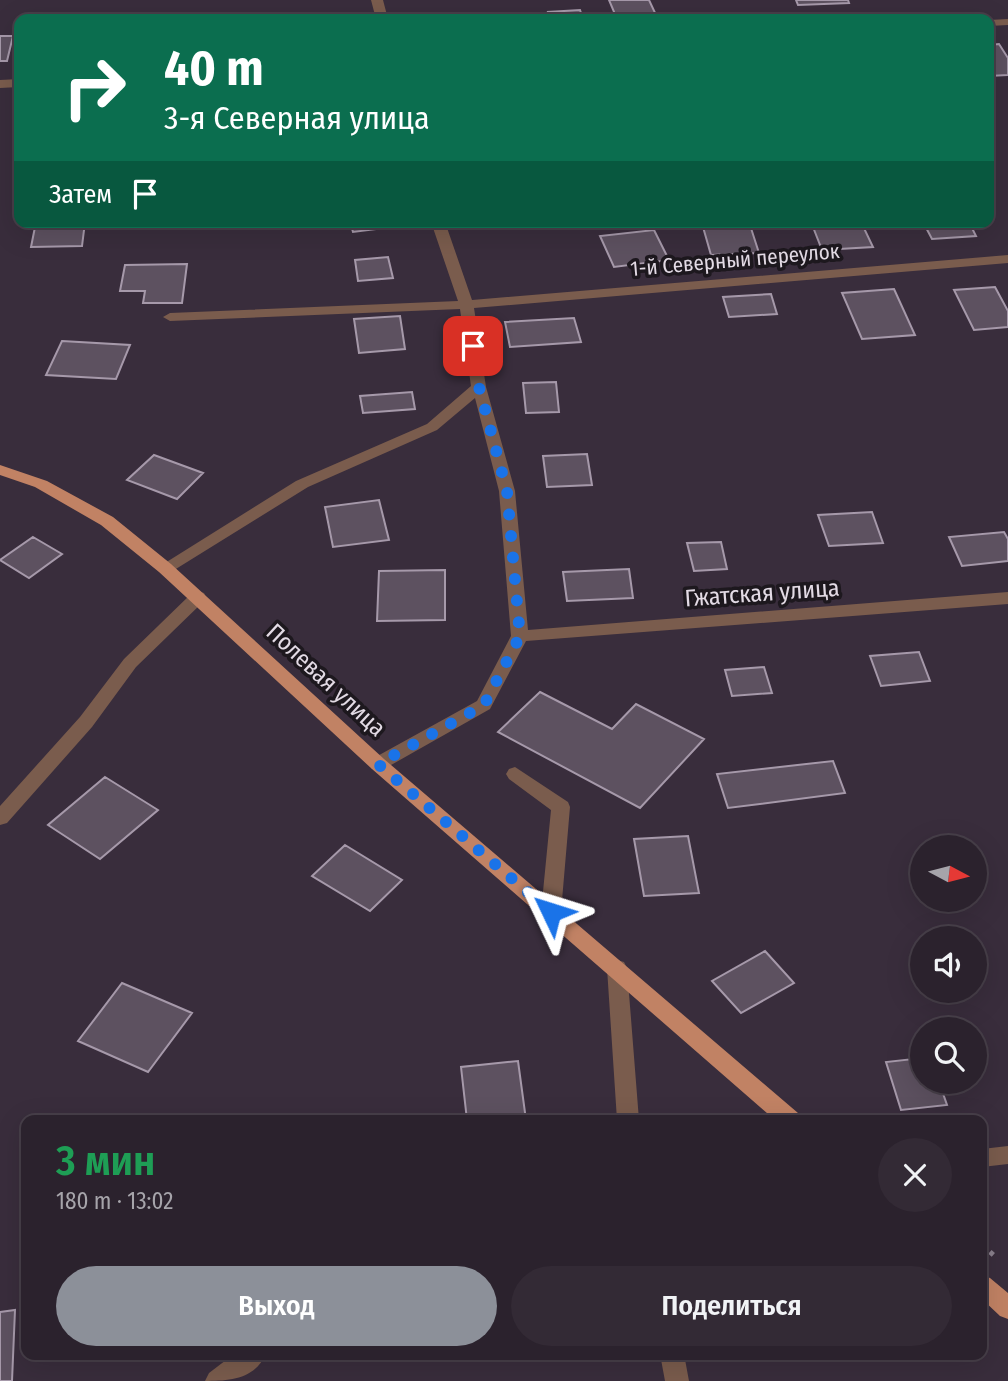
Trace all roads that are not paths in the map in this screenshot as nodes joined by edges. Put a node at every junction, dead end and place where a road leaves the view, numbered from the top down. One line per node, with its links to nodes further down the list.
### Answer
1 (440, 228): 3 (street)
2 (1008, 259): 3 (street, 1-й Северный переулок)
3 (466, 304): 4 (street, 1-й Северный переулок); 5 (street)
4 (170, 317)
5 (479, 387): 7 (street); 10 (street)
6 (0, 470): 7 (main road, Полевая улица)
7 (165, 568): 8 (main road, Полевая улица)
8 (198, 597): 11 (main road, Полевая улица); 13 (street)
9 (1008, 598): 10 (street, Гжатская улица)
10 (520, 636): 11 (street)
11 (378, 764): 14 (main road, Полевая улица)
12 (515, 774): 14 (street)
13 (0, 818)
14 (551, 912): 15 (main road, Полевая улица)
15 (617, 968): 16 (street); 17 (main road, Полевая улица)
16 (628, 1115)
17 (784, 1115)
18 (1008, 1155): 19 (street)
19 (987, 1157)
20 (987, 1289): 21 (main road)
21 (1008, 1308)
22 (246, 1360): 24 (street)
23 (673, 1360): 25 (street)
24 (218, 1381)
25 (677, 1381)

